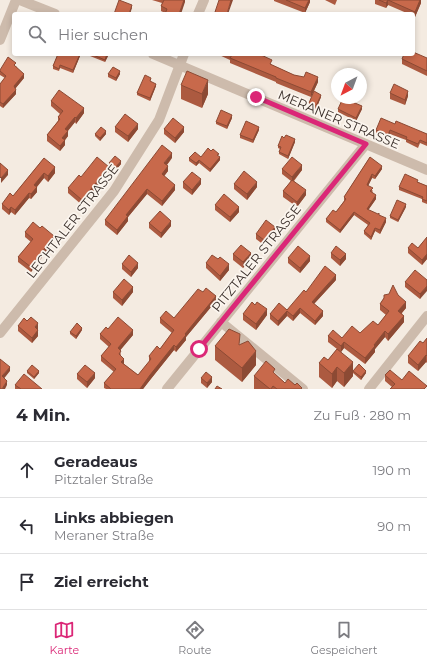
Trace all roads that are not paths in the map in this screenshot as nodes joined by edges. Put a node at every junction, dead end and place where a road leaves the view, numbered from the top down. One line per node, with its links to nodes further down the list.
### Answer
1 (16, 0): 6 (street)
2 (20, 0): 4 (street)
3 (204, 0): 5 (street)
4 (50, 12)
5 (199, 12)
6 (0, 40)
7 (158, 56): 9 (street, MERANER STRASSE)
8 (183, 56): 9 (street, LECHTALER STRASSE)
9 (180, 65): 10 (street, MERANER STRASSE); 14 (street, LECHTALER STRASSE)
10 (366, 144): 11 (street, MERANER STRASSE); 13 (street, PITZTALER STRASSE)
11 (427, 170)
12 (427, 316): 17 (street)
13 (221, 322): 15 (street, PITZTALER STRASSE); 16 (street)
14 (0, 333)
15 (167, 389)
16 (303, 389)
17 (369, 389)

